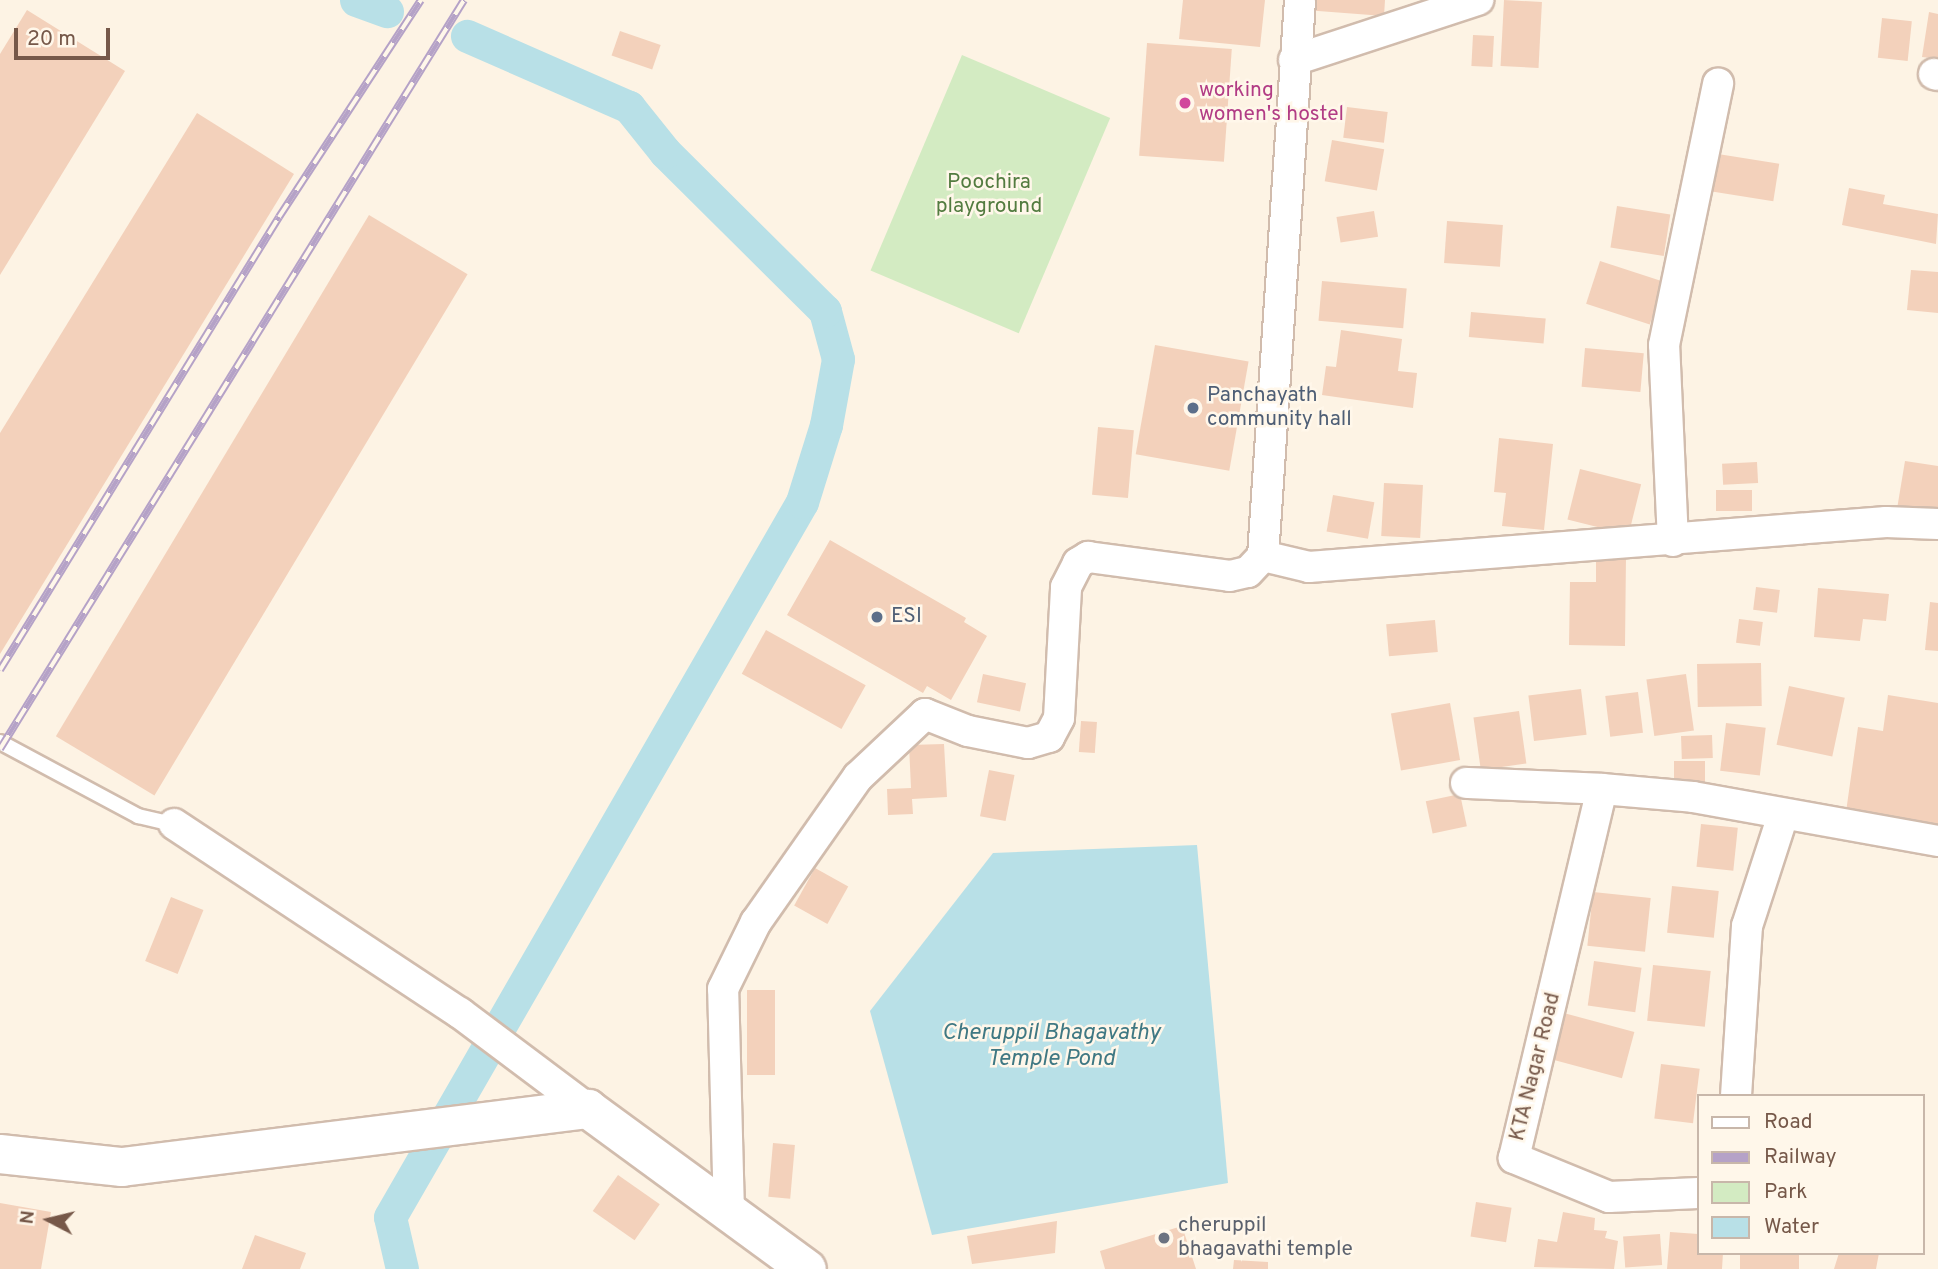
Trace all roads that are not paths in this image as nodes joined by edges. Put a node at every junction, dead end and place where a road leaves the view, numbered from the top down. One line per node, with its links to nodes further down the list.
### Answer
1 (1300, 0): 3 (street)
2 (1478, 0): 3 (street)
3 (1294, 60): 7 (street)
4 (1718, 84): 6 (street)
5 (1938, 524): 6 (street)
6 (1673, 541): 7 (street)
7 (1263, 556): 18 (street)
8 (0, 742): 12 (lane)
9 (1466, 783): 10 (street)
10 (1602, 789): 11 (street); 17 (street, KTA Nagar Road)
11 (1783, 815): 13 (street); 14 (street)
12 (174, 824): 15 (street)
13 (1938, 841)
14 (1736, 1094)
15 (588, 1109): 16 (street); 18 (street)
16 (0, 1153)
17 (1696, 1193)
18 (729, 1213): 19 (street)
19 (807, 1269)

